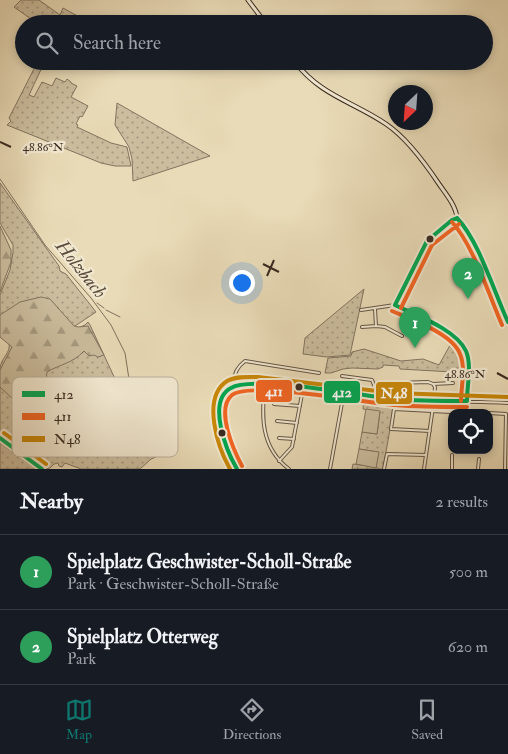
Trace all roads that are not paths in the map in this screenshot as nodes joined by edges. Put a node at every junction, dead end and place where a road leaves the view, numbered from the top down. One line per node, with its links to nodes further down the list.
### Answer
1 (248, 0): 2 (street)
2 (259, 15)
3 (301, 70): 4 (street)
4 (456, 218): 5 (street); 8 (street)
5 (395, 305): 6 (street); 23 (street)
6 (375, 309): 7 (street); 9 (street)
7 (361, 310)
8 (508, 322)
9 (376, 326): 10 (street); 11 (street)
10 (362, 327)
11 (402, 336)
12 (319, 373): 18 (street)
13 (342, 376): 21 (street)
14 (395, 383): 15 (street)
15 (433, 384): 16 (street); 22 (street)
16 (453, 384)
17 (265, 385): 18 (street); 19 (street); 42 (street)
18 (234, 386): 45 (street)
19 (303, 388): 20 (street); 26 (street)
20 (344, 392): 21 (street); 47 (street)
21 (373, 397): 22 (street)
22 (434, 400): 23 (street); 27 (street)
23 (468, 401): 24 (street)
24 (508, 403)
25 (274, 404): 26 (street)
26 (300, 406): 31 (street)
27 (433, 411): 28 (street); 32 (street); 32 (street)
28 (448, 412)
29 (493, 413): 36 (street)
30 (277, 421): 31 (street)
31 (297, 423): 35 (street)
32 (430, 431): 38 (street)
33 (0, 438): 37 (street)
34 (279, 438): 35 (street)
35 (294, 439): 42 (street)
36 (507, 444): 43 (street)
37 (12, 447)
38 (426, 455): 48 (street); 49 (street)
39 (452, 456): 50 (street)
40 (26, 457): 44 (street)
41 (479, 459): 51 (street)
42 (279, 461): 46 (street)
43 (506, 462): 52 (street)
44 (42, 469)
45 (237, 469)
46 (289, 469)
47 (330, 469)
48 (384, 469)
49 (424, 469)
50 (452, 469)
51 (478, 469)
52 (505, 469)

